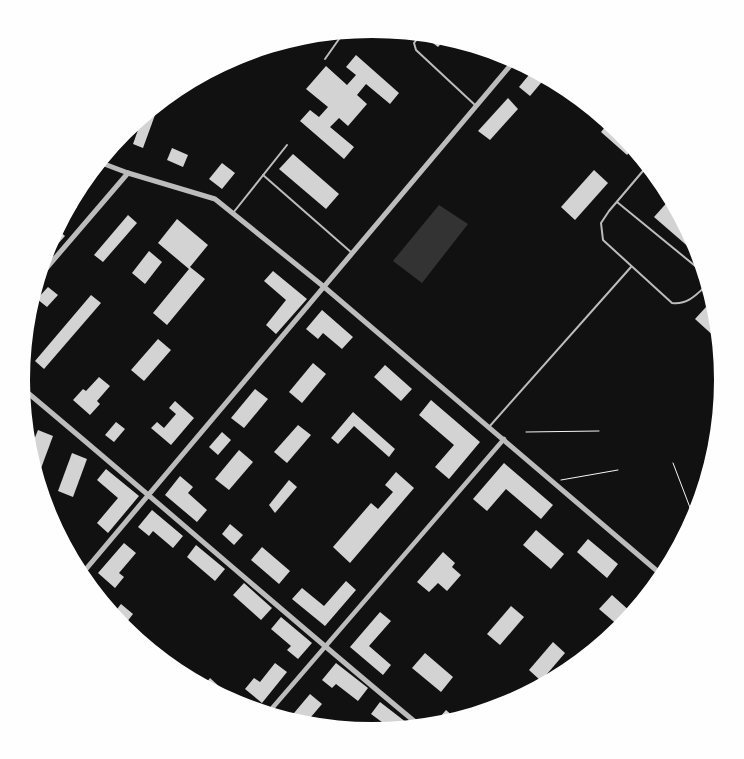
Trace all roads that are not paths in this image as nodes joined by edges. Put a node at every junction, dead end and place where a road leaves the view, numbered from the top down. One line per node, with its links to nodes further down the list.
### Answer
1 (339, 39): 3 (lane)
2 (416, 40): 5 (lane)
3 (325, 58)
4 (509, 67): 5 (street)
5 (477, 106): 13 (street)
6 (286, 144): 10 (lane)
7 (106, 165): 9 (street)
8 (643, 171): 11 (lane)
9 (128, 173): 12 (street); 14 (street)
10 (262, 175): 12 (lane); 13 (lane)
11 (617, 202): 15 (lane); 16 (lane)
12 (233, 213): 17 (street)
13 (352, 253): 17 (street)
14 (51, 263)
15 (694, 265)
16 (631, 267): 18 (lane); 20 (lane)
17 (323, 286): 20 (street); 22 (street)
18 (702, 290)
19 (31, 395): 22 (street)
20 (489, 427): 21 (street)
21 (504, 440): 24 (street); 25 (street)
22 (148, 494): 23 (street); 25 (street)
23 (87, 568)
24 (656, 570)
25 (325, 647): 26 (street); 27 (street)
26 (273, 707)
27 (412, 719)

